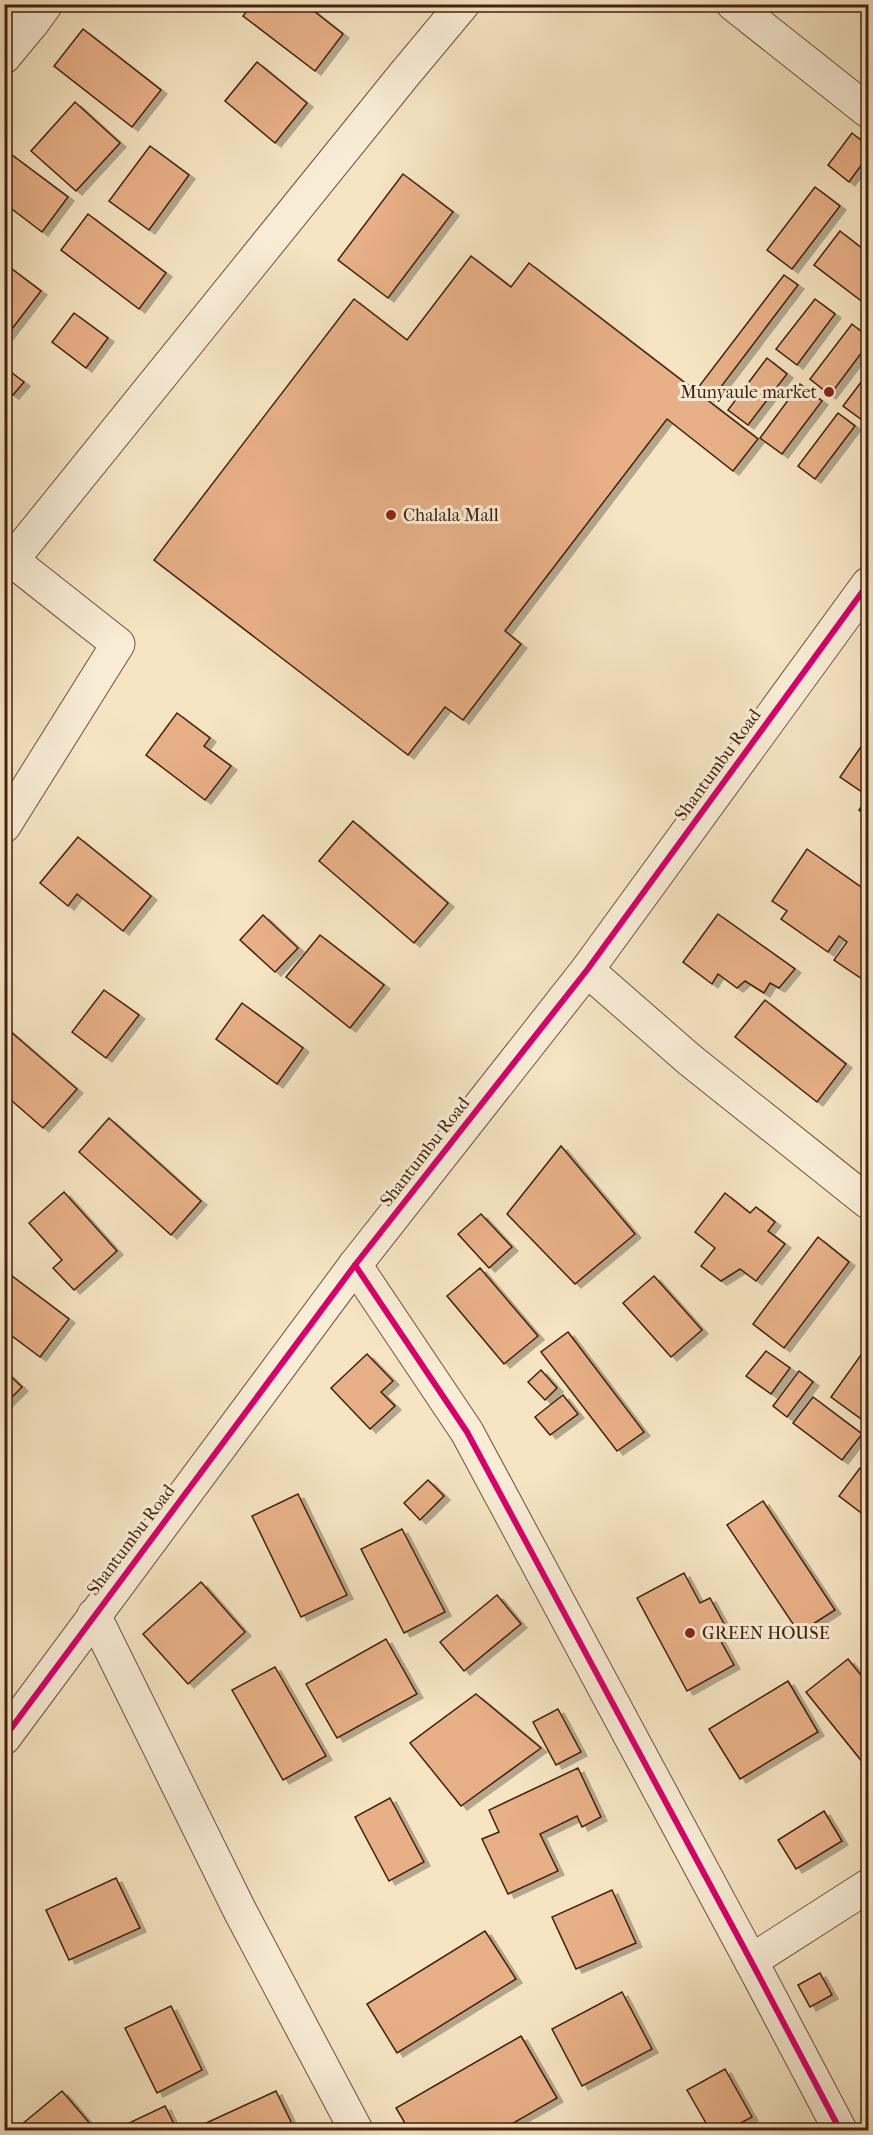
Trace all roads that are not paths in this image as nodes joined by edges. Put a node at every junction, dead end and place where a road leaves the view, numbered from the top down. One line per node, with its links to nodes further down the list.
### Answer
1 (463, 4): 6 (street)
2 (733, 4): 5 (street)
3 (30, 10): 4 (street)
4 (4, 57)
5 (868, 111)
6 (8, 557): 8 (street)
7 (868, 584): 9 (street, Shantumbu Road)
8 (4, 826)
9 (587, 970): 10 (street); 11 (street, Shantumbu Road)
10 (868, 1202)
11 (355, 1265): 12 (street, Shantumbu Road); 15 (street)
12 (94, 1615): 13 (street, Shantumbu Road); 16 (street)
13 (4, 1738)
14 (868, 1886): 15 (street)
15 (751, 1961): 17 (street)
16 (356, 2130)
17 (840, 2130)

